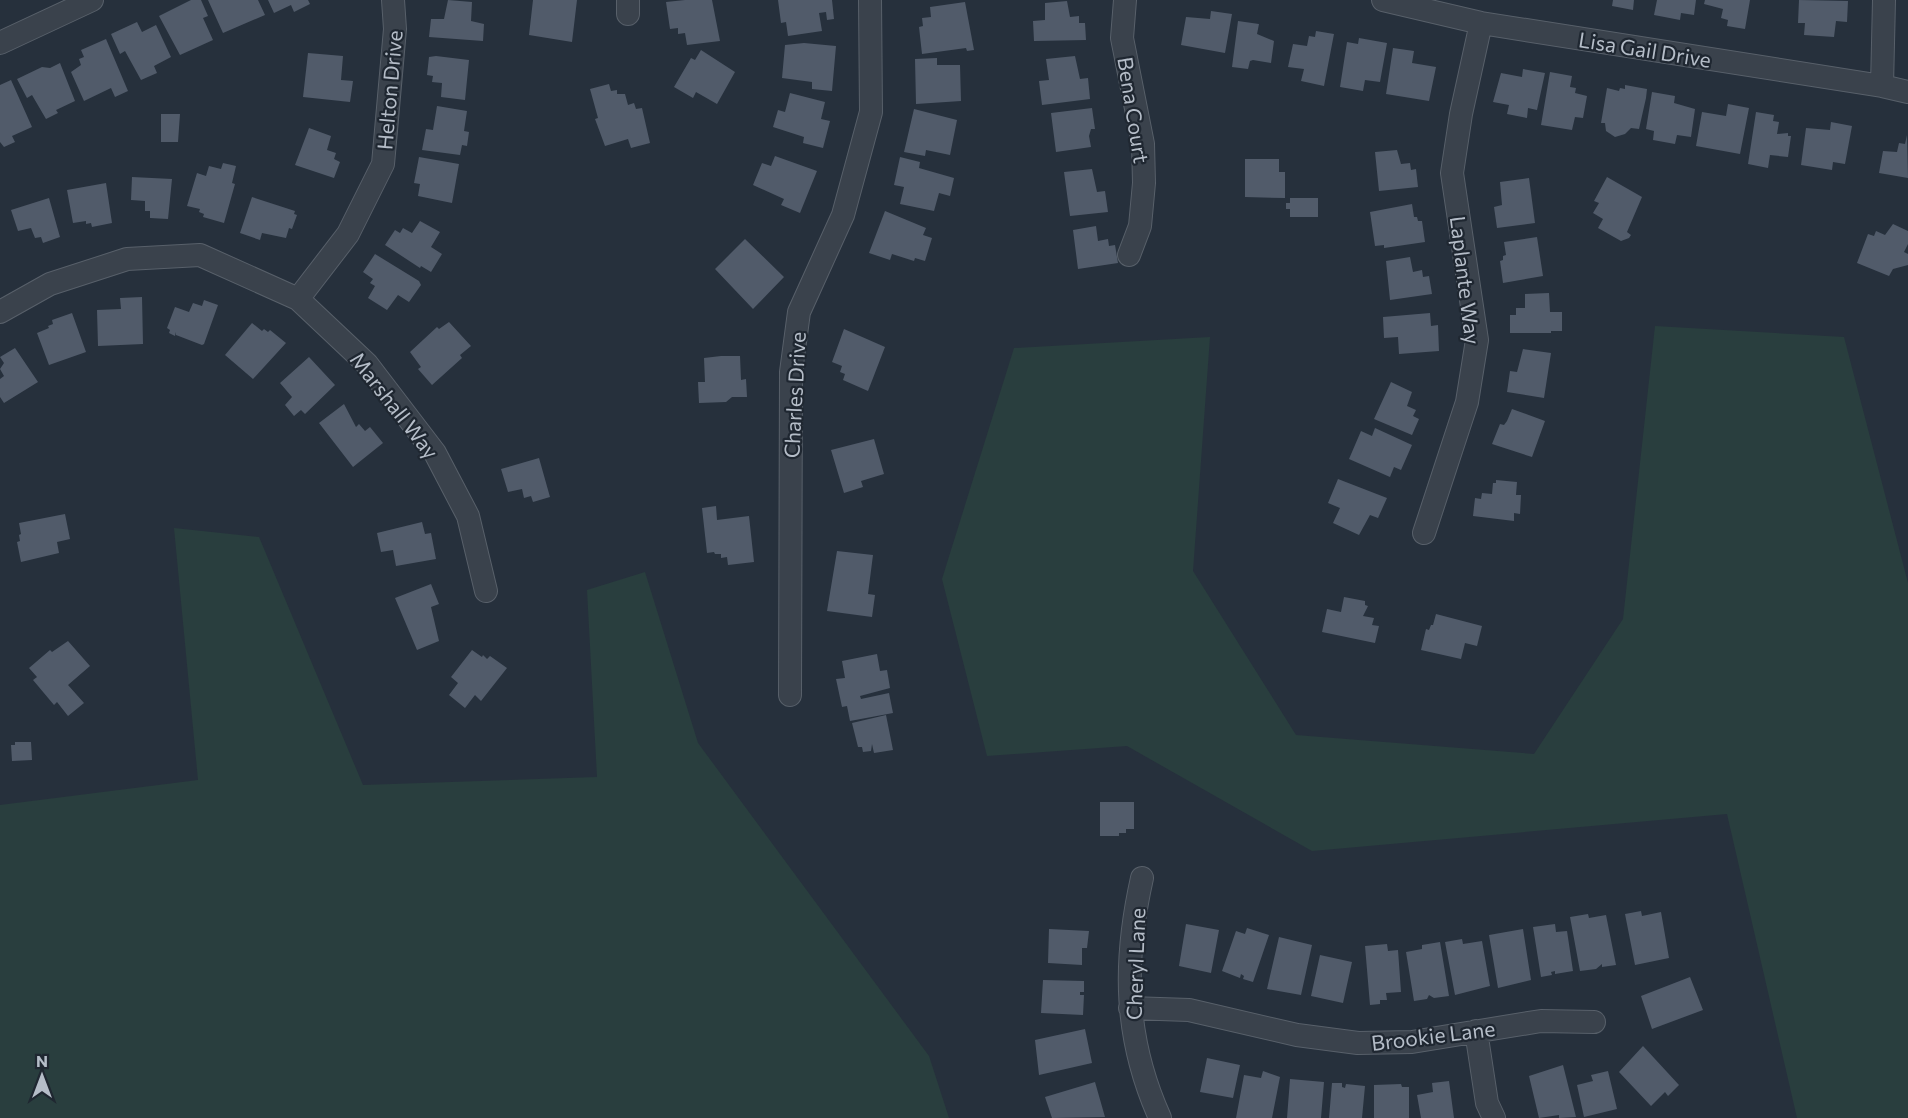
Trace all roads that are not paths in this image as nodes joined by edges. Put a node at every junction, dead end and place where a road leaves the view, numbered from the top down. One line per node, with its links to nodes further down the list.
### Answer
1 (92, 0): 8 (street)
2 (393, 0): 12 (street, Helton Drive)
3 (870, 0): 16 (street, Charles Drive)
4 (1125, 0): 11 (street, Bena Court)
5 (1383, 0): 7 (street, Lisa Gail Drive)
6 (1884, 0): 9 (street)
7 (1481, 23): 9 (street, Lisa Gail Drive); 14 (street, Laplante Way)
8 (0, 43)
9 (1882, 86): 10 (street, Lisa Gail Drive)
10 (1908, 92)
11 (1129, 255)
12 (298, 299): 13 (street, Marshall Way); 15 (street, Marshall Way)
13 (0, 312)
14 (1424, 533)
15 (486, 591)
16 (790, 696)
17 (1142, 879): 18 (street, Cheryl Lane)
18 (1130, 1008): 20 (street, Brookie Lane); 21 (street, Cheryl Lane)
19 (1594, 1022): 20 (street, Brookie Lane)
20 (1476, 1031): 22 (street)
21 (1160, 1118)
22 (1494, 1118)

